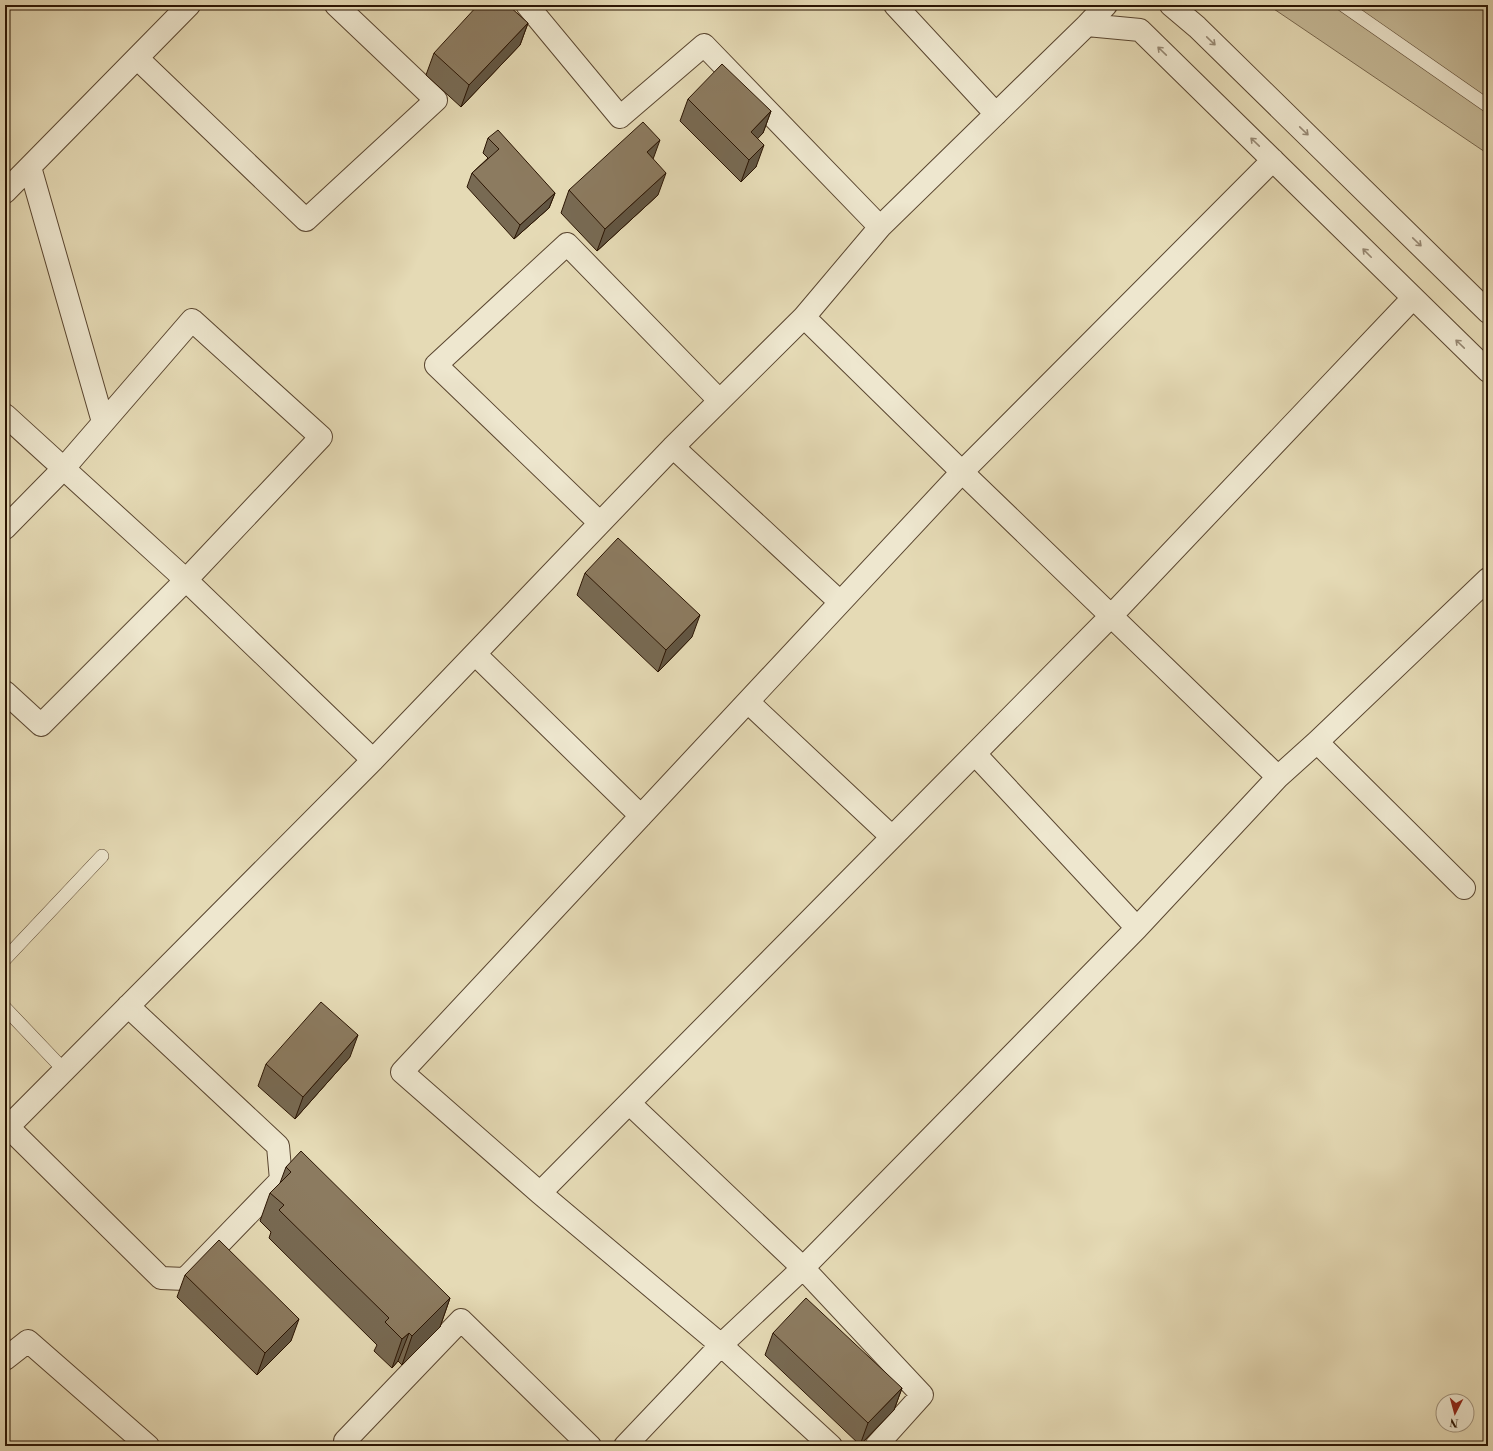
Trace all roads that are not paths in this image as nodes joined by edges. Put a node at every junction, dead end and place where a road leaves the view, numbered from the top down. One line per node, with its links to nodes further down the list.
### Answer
1 (189, 5): 9 (street)
2 (336, 5): 9 (street)
3 (527, 5): 15 (street)
4 (895, 5): 11 (street)
5 (1106, 5): 8 (street)
6 (1172, 5): 17 (street, one-way to 17)
7 (1343, 5): 10 (lane)
8 (1087, 25): 11 (street); 12 (street, one-way to 8)
9 (137, 58): 13 (street)
10 (1488, 106)
11 (996, 114): 15 (street)
12 (1273, 160): 16 (street, one-way to 12); 25 (street)
13 (30, 167): 14 (street); 22 (street)
14 (5, 192)
15 (880, 227): 18 (street)
16 (1413, 298): 19 (street, one-way to 16); 31 (street)
17 (1488, 312)
18 (804, 317): 20 (street); 25 (street)
19 (1488, 371)
20 (719, 400): 23 (street); 26 (street)
21 (5, 415): 24 (street)
22 (103, 422): 24 (street); 29 (street)
23 (673, 447): 26 (street); 30 (street)
24 (64, 468): 27 (street); 29 (street)
25 (962, 472): 30 (street); 31 (street)
26 (600, 523): 32 (street)
27 (5, 528)
28 (1488, 579): 35 (street)
29 (186, 580): 33 (street); 37 (street)
30 (840, 602): 34 (street)
31 (1111, 616): 36 (street); 38 (street)
32 (475, 654): 37 (street); 39 (street)
33 (5, 692)
34 (748, 702): 39 (street); 40 (street)
35 (1317, 742): 38 (street); 42 (street)
36 (975, 754): 40 (street); 43 (street)
37 (373, 760): 45 (street)
38 (1278, 777): 43 (street)
39 (641, 816): 50 (street)
40 (892, 837): 48 (street)
41 (102, 856): 44 (lane)
42 (1464, 888)
43 (1137, 928): 51 (street)
44 (5, 959)
45 (128, 1006): 47 (street); 49 (street)
46 (5, 1008): 47 (lane)
47 (64, 1070): 49 (street)
48 (629, 1103): 50 (street); 51 (street)
49 (6, 1129)
50 (540, 1193): 52 (street)
51 (803, 1268): 52 (street); 59 (street)
52 (721, 1345): 57 (street); 58 (street)
53 (5, 1359): 54 (street)
54 (148, 1446)
55 (350, 1446): 56 (street)
56 (590, 1446)
57 (624, 1446)
58 (831, 1446)
59 (876, 1446)

